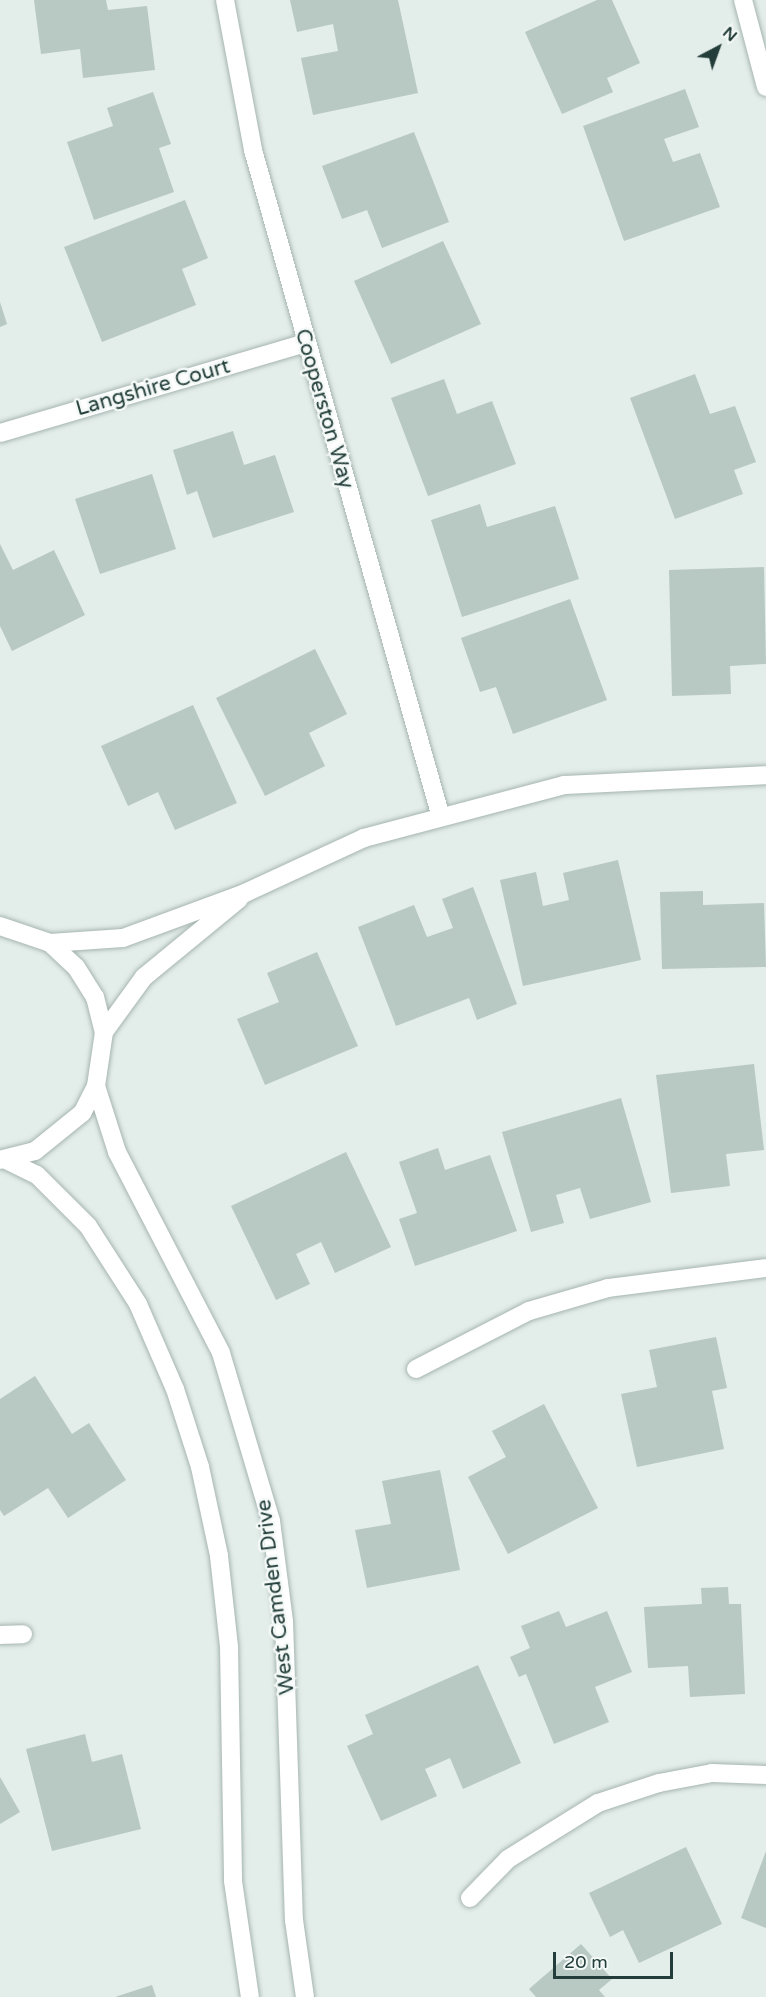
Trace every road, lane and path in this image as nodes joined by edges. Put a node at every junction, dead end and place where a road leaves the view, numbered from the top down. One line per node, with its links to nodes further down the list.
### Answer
1 (225, 0): 4 (street, Cooperston Way)
2 (743, 0): 3 (street)
3 (766, 87)
4 (305, 343): 5 (street, Langshire Court); 7 (street, Cooperston Way)
5 (0, 433)
6 (766, 775): 7 (street)
7 (440, 814): 8 (street)
8 (245, 894): 10 (street); 11 (street)
9 (0, 926): 10 (street)
10 (50, 943): 11 (street)
11 (104, 1032): 12 (street)
12 (96, 1086): 13 (street); 21 (street, West Camden Drive)
13 (3, 1160): 20 (street)
14 (766, 1268): 15 (street)
15 (416, 1369)
16 (23, 1634): 17 (street)
17 (0, 1635)
18 (766, 1775): 19 (street)
19 (470, 1898)
20 (250, 1997)
21 (305, 1997)

